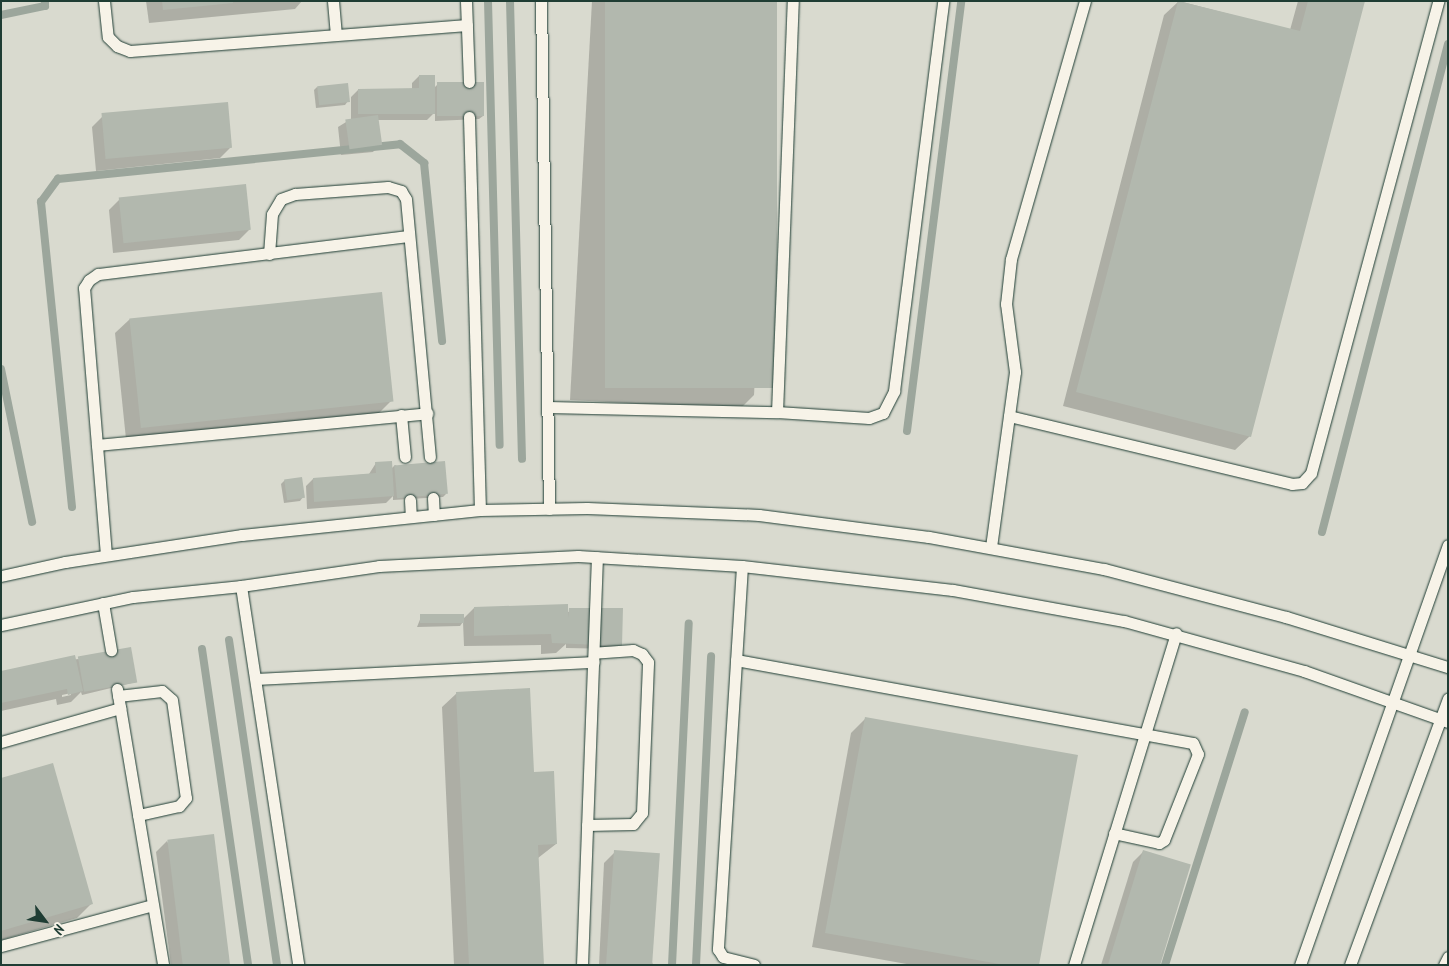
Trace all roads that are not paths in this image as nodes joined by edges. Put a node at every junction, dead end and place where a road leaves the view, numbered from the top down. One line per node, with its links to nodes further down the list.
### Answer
1 (104, 1): 10 (lane)
2 (333, 1): 10 (lane)
3 (466, 1): 9 (lane)
4 (541, 1): 15 (lane)
5 (793, 1): 16 (lane)
6 (943, 1): 16 (lane)
7 (1085, 1): 19 (lane)
8 (1438, 1): 19 (lane)
9 (467, 25): 10 (lane); 11 (lane)
10 (336, 35)
11 (469, 82)
12 (469, 117): 26 (lane)
13 (409, 236): 14 (lane); 14 (lane); 17 (lane)
14 (269, 254): 20 (lane)
15 (548, 407): 16 (lane); 25 (lane)
16 (778, 412)
17 (427, 413): 18 (lane); 21 (lane)
18 (401, 415): 20 (lane); 22 (lane)
19 (1010, 416): 30 (lane)
20 (97, 445): 31 (lane)
21 (430, 457)
22 (405, 458)
23 (433, 498): 27 (lane)
24 (410, 500): 28 (lane)
25 (549, 509): 26 (lane); 30 (lane)
26 (480, 510): 27 (lane)
27 (434, 515): 28 (lane)
28 (412, 517): 31 (lane)
29 (1448, 546): 40 (lane)
30 (991, 547): 40 (lane)
31 (106, 555): 34 (lane)
32 (597, 557): 33 (lane); 35 (lane); 41 (lane)
33 (742, 566): 38 (lane); 42 (lane)
34 (1, 576)
35 (241, 586): 36 (lane); 44 (lane)
36 (103, 603): 37 (lane); 39 (lane)
37 (1, 625)
38 (1176, 633): 46 (lane); 49 (lane)
39 (111, 650)
40 (1409, 653): 43 (lane); 46 (lane)
41 (594, 657): 44 (lane); 52 (lane); 52 (lane)
42 (736, 660): 49 (lane); 60 (lane)
43 (1448, 667)
44 (256, 679): 58 (lane)
45 (1448, 698): 48 (lane)
46 (1391, 702): 48 (lane); 62 (lane)
47 (120, 708): 50 (lane); 51 (lane); 51 (lane)
48 (1444, 721): 63 (lane)
49 (1146, 732): 53 (lane); 53 (lane)
50 (1, 742)
51 (138, 815): 54 (lane)
52 (587, 825): 59 (lane)
53 (1114, 833): 61 (lane)
54 (153, 905): 55 (lane); 57 (lane)
55 (1, 946)
56 (1448, 957): 64 (lane)
57 (163, 965)
58 (298, 965)
59 (582, 965)
60 (754, 965)
61 (1074, 965)
62 (1300, 965)
63 (1350, 965)
64 (1444, 965)

